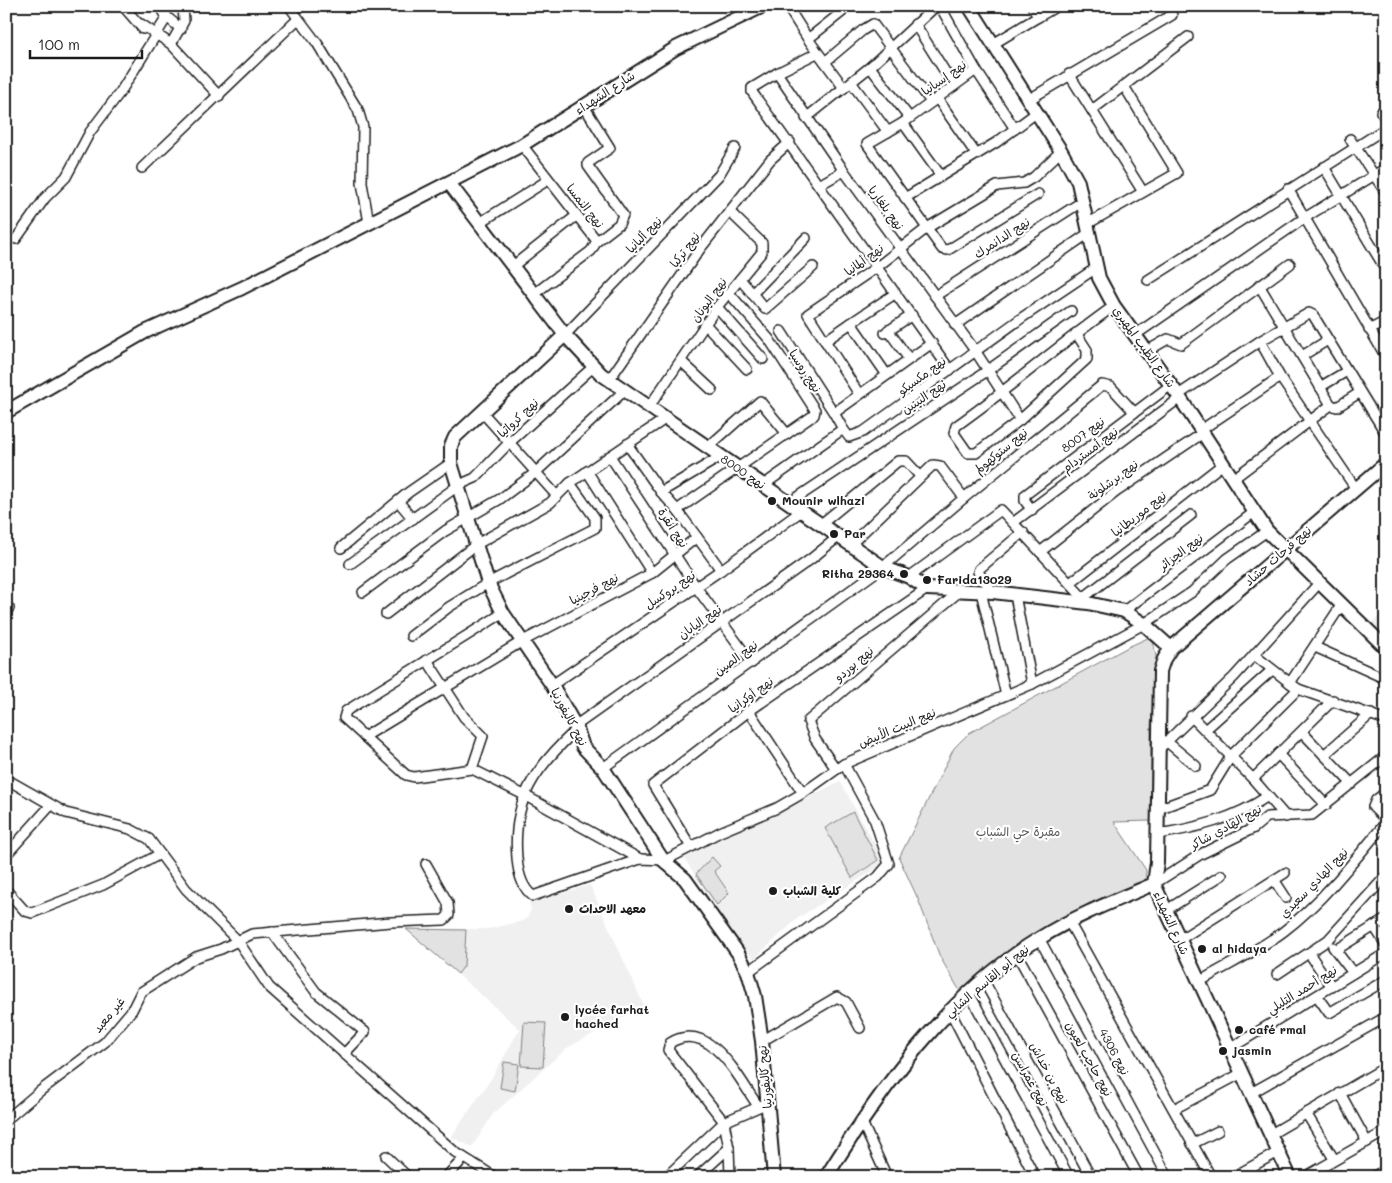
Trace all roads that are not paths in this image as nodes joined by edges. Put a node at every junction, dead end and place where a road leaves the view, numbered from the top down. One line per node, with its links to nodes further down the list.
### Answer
1 (123, 6): 17 (street)
2 (160, 6): 14 (street)
3 (183, 6): 19 (street)
4 (289, 6): 16 (street)
5 (763, 6): 39 (street, شارع الشهداء)
6 (787, 6): 22 (street)
7 (936, 6): 18 (street)
8 (940, 6): 30 (street)
9 (970, 6): 25 (street, شارع الطّيب المهيري)
10 (1032, 6): 15 (street)
11 (1055, 7): 15 (street)
12 (842, 12): 22 (street)
13 (1172, 15): 32 (street)
14 (167, 17): 19 (street); 20 (street)
15 (1038, 17): 25 (street)
16 (298, 19): 36 (street); 73 (street)
17 (141, 24): 20 (street); 23 (street)
18 (915, 24): 26 (street); 34 (street)
19 (181, 29): 24 (street)
20 (155, 33): 23 (street); 24 (street)
21 (1188, 37): 35 (street)
22 (808, 40): 27 (street)
23 (151, 43): 76 (street)
24 (171, 44): 36 (street)
25 (993, 44): 38 (street, شارع الطّيب المهيري)
26 (891, 48): 28 (street); 29 (street); 37 (street)
27 (817, 53): 28 (street); 31 (street)
28 (825, 62): 33 (street)
29 (870, 68): 33 (street); 43 (street)
30 (976, 70): 34 (street, نهج إسبانيا); 45 (street, نهج إسبانيا)
31 (777, 73): 42 (street, نهج بلغاريا); 47 (street)
32 (1069, 74): 38 (street); 40 (street)
33 (848, 85): 42 (street); 46 (street)
34 (954, 86): 37 (street, نهج إسبانيا)
35 (1124, 86): 40 (street); 63 (street)
36 (219, 96): 54 (street)
37 (934, 100): 43 (street, نهج إسبانيا); 52 (street)
38 (1028, 100): 41 (street, شارع الطّيب المهيري)
39 (584, 106): 49 (street, شارع الشهداء); 78 (street)
40 (1092, 110): 63 (street)
41 (1036, 113): 45 (street); 51 (street, شارع الطّيب المهيري)
42 (806, 118): 56 (street, نهج بلغاريا)
43 (906, 120): 46 (street, نهج إسبانيا); 58 (street)
44 (1386, 128): 48 (street)
45 (1015, 130): 52 (street)
46 (888, 132): 67 (street, نهج إسبانيا)
47 (790, 142): 61 (street); 69 (street, نهج تركيا)
48 (1353, 142): 53 (street); 57 (street)
49 (522, 146): 59 (street, نهج النمسا); 60 (street, شارع الشهداء)
50 (735, 148): 107 (street, نهج ألبانيا)
51 (1061, 151): 68 (street, شارع الطّيب المهيري); 74 (street, نهج ألمانيا)
52 (976, 154): 58 (street)
53 (1324, 167): 62 (street); 66 (street)
54 (142, 168)
55 (1386, 168): 57 (street)
56 (844, 171): 61 (street); 79 (street, نهج بلغاريا)
57 (1374, 174): 64 (street); 66 (street)
58 (941, 176): 67 (street)
59 (548, 180): 70 (street, نهج النمسا); 72 (street)
60 (449, 183): 72 (street, نهج 8000); 73 (street, شارع الشهداء)
61 (819, 185): 82 (street)
62 (1288, 189): 71 (street); 87 (street)
63 (1143, 192): 75 (street)
64 (1386, 193)
65 (1038, 194): 74 (street)
66 (1341, 194): 71 (street); 85 (street)
67 (905, 198): 74 (street)
68 (1083, 201): 75 (street, شارع الطّيب المهيري); 93 (street, نهج الدانمرك)
69 (730, 212): 86 (street, نهج اليونان); 126 (street, نهج تركيا)
70 (576, 216): 78 (street, نهج النمسا); 81 (street)
71 (1306, 217): 104 (street); 106 (street)
72 (481, 222): 81 (street, نهج 8000)
73 (369, 223): 136 (street, شارع الشهداء)
74 (927, 228): 79 (street, نهج ألمانيا)
75 (1088, 228): 84 (street, شارع الطّيب المهيري); 101 (street)
76 (16, 238)
77 (806, 238): 92 (street)
78 (596, 241): 91 (street, نهج النمسا)
79 (900, 249): 82 (street, نهج ألمانيا); 93 (street, نهج بلغاريا)
80 (1290, 264): 88 (street)
81 (513, 266): 91 (street, نهج 8000)
82 (878, 266): 90 (street); 109 (street, نهج ألمانيا)
83 (813, 267): 92 (street)
84 (1096, 268): 94 (street, شارع الطّيب المهيري); 113 (street, نهج مكسيكو)
85 (1386, 270)
86 (740, 279): 89 (street, نهج اليونان); 92 (street)
87 (1148, 280)
88 (1258, 285): 102 (street); 112 (street)
89 (729, 293): 95 (street, نهج اليونان); 145 (street, نهج روسيا)
90 (896, 293): 97 (street); 99 (street)
91 (534, 294): 107 (street, نهج 8000)
92 (752, 294)
93 (935, 296): 101 (street, نهج بلغاريا)
94 (1114, 306): 105 (street); 106 (street, شارع الطّيب المهيري)
95 (717, 307): 100 (street, نهج اليونان); 116 (street)
96 (1072, 311): 122 (street, نهج البينين)
97 (912, 315): 111 (street); 117 (street)
98 (1386, 321): 104 (street)
99 (851, 323): 109 (street); 124 (street)
100 (706, 325): 118 (street, نهج اليونان); 120 (street)
101 (955, 325): 113 (street, نهج بلغاريا)
102 (1285, 326): 108 (street); 110 (street); 114 (street)
103 (781, 330): 139 (street)
104 (1370, 330): 115 (street)
105 (1076, 333): 133 (street); 141 (street)
106 (1135, 334): 112 (street, شارع الطّيب المهيري)
107 (565, 335): 119 (street, نهج 8000); 137 (street, نهح كاليفورنيا)
108 (1328, 340): 114 (street); 123 (street)
109 (825, 341): 132 (street, نهج ألمانيا)
110 (1260, 341): 125 (street); 130 (street)
111 (932, 343): 117 (street); 121 (street)
112 (1147, 351): 130 (street, شارع الطّيب المهيري)
113 (976, 352): 121 (street, نهج مكسيكو); 122 (street, نهج بلغاريا)
114 (1302, 356): 127 (street)
115 (1386, 357)
116 (763, 358)
117 (909, 359): 124 (street)
118 (681, 361): 128 (street); 135 (street, نهج اليونان)
119 (593, 366): 126 (street, نهج 8000); 147 (street, نهج كرواتيا)
120 (747, 369)
121 (950, 370): 143 (street, نهج مكسيكو)
122 (988, 371): 133 (street, نهج بلغاريا); 168 (street, نهج البينين)
123 (1347, 371): 127 (street); 131 (street)
124 (887, 375): 132 (street)
125 (1280, 377): 142 (street); 144 (street, نهج برشلونة)
126 (609, 380): 129 (street, نهج 8000)
127 (1320, 387): 134 (street)
128 (712, 390)
129 (624, 391): 135 (street, نهج 8000); 157 (street)
130 (1176, 393): 138 (street, نهج 8007); 144 (street, شارع الطّيب المهيري); 170 (street, نهج أمستردام)
131 (1359, 393): 134 (street); 146 (street)
132 (860, 394): 139 (street)
133 (1002, 394): 141 (street, نهج بلغاريا); 141 (street)
134 (1331, 405): 142 (street)
135 (649, 407): 140 (street, نهج 8000)
136 (6, 412)
137 (482, 412): 147 (street); 152 (street, نهح كاليفورنيا)
138 (1134, 412): 166 (street, نهج ستوكهولم); 170 (street, نهج 8007)
139 (834, 413): 143 (street)
140 (665, 419): 148 (street); 149 (street, نهج 8000)
141 (1020, 420)
142 (1310, 420): 159 (street); 163 (street)
143 (843, 429): 162 (street)
144 (1202, 431): 154 (street, شارع الطّيب المهيري); 186 (street, نهج برشلونة)
145 (787, 434): 149 (street); 155 (street, نهج روسيا)
146 (1386, 434)
147 (509, 443): 157 (street); 161 (street, نهج كرواتيا)
148 (627, 444): 150 (street); 164 (street)
149 (707, 448): 151 (street, نهج 8000)
150 (610, 456): 156 (street); 187 (street, نهج أنقرة)
151 (720, 457): 155 (street, نهج 8000); 164 (street)
152 (451, 463): 161 (street, نهح كاليفورنيا); 167 (street)
153 (1386, 463): 163 (street, نهج فرحات حشاد)
154 (1223, 464): 159 (street, شارع الطّيب المهيري); 195 (street, نهج موريطانيا)
155 (737, 469): 162 (street, نهج 8000); 169 (street, نهج روسيا)
156 (587, 471): 160 (street); 191 (street)
157 (536, 473): 165 (street); 174 (street)
158 (920, 476): 166 (street); 177 (street); 183 (street)
159 (1233, 479): 172 (street, شارع الطّيب المهيري)
160 (570, 483): 165 (street); 194 (street)
161 (459, 486): 174 (street, نهح كاليفورنيا); 175 (street, نهج كرواتيا)
162 (762, 486): 168 (street, نهج 8000)
163 (1356, 489): 185 (street, نهج فرحات حشاد)
164 (661, 492): 169 (street)
165 (557, 496): 182 (street)
166 (964, 498): 189 (street, نهج ستوكهولم)
167 (398, 501): 175 (street); 184 (street)
168 (789, 503): 171 (street, نهج 8000)
169 (677, 510): 181 (street)
170 (1032, 510): 176 (street, نهج أمستردام)
171 (800, 512): 177 (street, نهج 8000); 190 (street, نهج بروكسل)
172 (1253, 513): 178 (street, شارع الطّيب المهيري); 204 (street, نهج الجزائر)
173 (1191, 515): 202 (street)
174 (468, 516): 182 (street, نهح كاليفورنيا); 199 (street)
175 (413, 519): 188 (street, نهج كرواتيا)
176 (1014, 522): 179 (street); 192 (street)
177 (820, 525): 180 (street, نهج 8000)
178 (1267, 531): 185 (street, شارع الطّيب المهيري); 208 (street, نهج البيت الأبيض)
179 (1023, 532): 186 (street); 200 (street)
180 (838, 537): 183 (street, نهج 8000); 207 (street, نهج اليابان)
181 (697, 538): 187 (street, نهج فرجينيا); 190 (street)
182 (477, 544): 194 (street, نهح كاليفورنيا); 206 (street)
183 (851, 544): 189 (street, نهج 8000)
184 (341, 548)
185 (1286, 550): 193 (street, شارع الطّيب المهيري); 212 (street, نهج فرحات حشاد)
186 (1040, 552): 195 (street)
187 (676, 554): 191 (street, نهج فرجينيا); 196 (street, نهج أنقرة)
188 (350, 564)
189 (883, 567): 192 (street, نهج 8000); 216 (street, نهج الصين)
190 (721, 570): 196 (street, نهج بروكسل)
191 (652, 573): 210 (street, نهج فرجينيا)
192 (909, 577): 197 (street, نهج 8000)
193 (1320, 582): 203 (street, شارع الطّيب المهيري); 214 (street)
194 (488, 583): 205 (street, نهح كاليفورنيا); 209 (street)
195 (1070, 583): 202 (street)
196 (696, 587): 207 (street, نهج أنقرة); 221 (street, نهج بروكسل)
197 (927, 589): 198 (street); 226 (street, نهج أوكرانيا)
198 (961, 590): 200 (street); 241 (street, نهج بوردو)
199 (363, 592)
200 (987, 592): 201 (street); 224 (street)
201 (1014, 595): 202 (street); 219 (street)
202 (1086, 601): 204 (street)
203 (1342, 604): 211 (street); 213 (street, شارع الطّيب المهيري)
204 (1124, 612): 208 (street)
205 (503, 613): 210 (street, نهح كاليفورنيا); 215 (street)
206 (386, 614)
207 (722, 621): 216 (street, نهج أنقرة); 230 (street, نهج اليابان)
208 (1144, 624): 212 (street); 219 (street, نهج البيت الأبيض)
209 (411, 636)
210 (521, 642): 221 (street, نهح كاليفورنيا); 222 (street, نهج فرجينيا)
211 (1315, 647): 218 (street); 220 (street)
212 (1171, 648): 235 (street, شارع الشهداء)
213 (1386, 648)
214 (1254, 655): 217 (street); 228 (street)
215 (427, 660): 222 (street); 233 (street)
216 (752, 663): 242 (street, نهج الصين)
217 (1272, 670): 220 (street); 231 (street)
218 (1386, 679)
219 (1032, 684): 224 (street, نهج البيت الأبيض)
220 (1290, 684): 223 (street)
221 (552, 685): 230 (street, نهح كاليفورنيا)
222 (446, 688): 233 (street, نهج فرجينيا); 243 (street)
223 (1298, 689): 225 (street); 238 (street)
224 (1006, 695): 241 (street, نهج البيت الأبيض)
225 (1333, 700): 227 (street); 232 (street)
226 (749, 711): 248 (street); 257 (street, نهج أوكرانيا)
227 (1371, 714): 229 (street); 237 (street)
228 (1191, 716): 231 (street); 234 (street)
229 (1386, 720)
230 (576, 728): 242 (street, نهح كاليفورنيا); 249 (street, نهج اليابان)
231 (1205, 730): 238 (street)
232 (1302, 732): 236 (street); 237 (street)
233 (364, 737): 243 (street)
234 (1166, 740): 235 (street); 240 (street)
235 (1158, 750): 253 (street, شارع الشهداء)
236 (1278, 754): 245 (street); 252 (street)
237 (1324, 755): 246 (street)
238 (1231, 756): 245 (street); 253 (street)
239 (1386, 756): 246 (street, نهج الهادي شاكر)
240 (1196, 766)
241 (840, 767): 248 (street, نهج البيت الأبيض); 284 (street)
242 (603, 768): 261 (street, نهح كاليفورنيا)
243 (472, 769): 249 (street)
244 (6, 779): 251 (street)
245 (1253, 779): 250 (street)
246 (1352, 784): 252 (street, نهج الهادي شاكر)
247 (1386, 792): 255 (street)
248 (803, 793): 257 (street, نهج البيت الأبيض)
249 (524, 795): 260 (street); 260 (street, نهج اليابان)
250 (1268, 796): 254 (street); 256 (street)
251 (51, 805): 258 (street); 259 (street)
252 (1326, 805): 254 (street, نهج الهادي شاكر)
253 (1158, 808): 256 (street, شارع الشهداء)
254 (1286, 817): 267 (street, نهج الهادي شاكر)
255 (1386, 821): 289 (street, نهج الهادي سعيدي)
256 (1158, 834): 267 (street, شارع الشهداء)
257 (691, 847): 261 (street, نهج البيت الأبيض)
258 (160, 854): 268 (street); 278 (street)
259 (6, 856)
260 (640, 859): 261 (street)
261 (663, 860): 284 (street, نهح كاليفورنيا)
262 (426, 864): 274 (street, غير معبد)
263 (1286, 873): 266 (street)
264 (1222, 875): 270 (street)
265 (1386, 876): 277 (street)
266 (1275, 881): 269 (street); 276 (street)
267 (1154, 884): 270 (street, شارع الشهداء); 272 (street, نهج أبو القاسم الشابي)
268 (6, 890)
269 (1286, 898)
270 (1165, 911): 276 (street, شارع الشهداء)
271 (1386, 918): 273 (street)
272 (1069, 922): 275 (street, نهج أبو القاسم الشابي); 304 (street)
273 (1374, 926): 279 (street); 280 (street)
274 (272, 932): 278 (street, غير معبد); 298 (street)
275 (1039, 938): 283 (street, نهج أبو القاسم الشابي); 333 (street, نهج 4306)
276 (1179, 940): 289 (street, شارع الشهداء)
277 (1328, 940): 280 (street); 281 (street)
278 (238, 941): 298 (street); 306 (street, غير معبد)
279 (1386, 944)
280 (1336, 950): 286 (street)
281 (1309, 953): 285 (street); 290 (street)
282 (1386, 953): 286 (street, نهج أحمد التليلي)
283 (1017, 954): 288 (street, نهج أبو القاسم الشابي); 332 (street, نهج حاجب لعيون)
284 (748, 972): 296 (street, نهح كاليفورنيا)
285 (1277, 974)
286 (1353, 974): 290 (street, نهج أحمد التليلي)
287 (1386, 980): 292 (street)
288 (984, 981): 291 (street, نهج أبو القاسم الشابي); 331 (street, نهج بن خداش)
289 (1198, 982): 297 (street, شارع الشهداء)
290 (1332, 987): 292 (street, نهج أحمد التليلي)
291 (969, 993): 293 (street, نهج أبو القاسم الشابي); 330 (street, نهج غمراسن)
292 (1317, 996): 297 (street, نهج أحمد التليلي)
293 (950, 1009): 307 (street, نهج أبو القاسم الشابي); 329 (street)
294 (1386, 1017): 301 (street)
295 (860, 1028): 296 (street)
296 (762, 1041): 303 (street, نهح كاليفورنيا)
297 (1231, 1048): 300 (street, شارع الشهداء)
298 (344, 1054): 317 (street)
299 (1385, 1068): 302 (street)
300 (1242, 1073): 301 (street, شارع الشهداء); 304 (street)
301 (1251, 1093): 311 (street, شارع الشهداء)
302 (1340, 1093): 305 (street); 312 (street)
303 (762, 1105): 308 (street); 308 (street); 326 (street, نهح كاليفورنيا)
304 (1174, 1109): 313 (street)
305 (1306, 1113): 311 (street); 318 (street)
306 (6, 1120)
307 (861, 1120): 327 (street, نهج أبو القاسم الشابي); 328 (street)
308 (724, 1122): 314 (street); 324 (street)
309 (1218, 1131): 313 (street)
310 (1386, 1131): 312 (street)
311 (1271, 1134): 315 (street, شارع الشهداء)
312 (1367, 1142): 318 (street)
313 (1192, 1144): 334 (street)
314 (729, 1148): 320 (street); 325 (street)
315 (1280, 1152): 335 (street); 336 (street, شارع الشهداء)
316 (386, 1156): 321 (street)
317 (464, 1158): 322 (street); 323 (street)
318 (1334, 1159): 337 (street)
319 (1386, 1169): 338 (street)
320 (729, 1176)
321 (408, 1177)
322 (446, 1177)
323 (495, 1177)
324 (666, 1177)
325 (696, 1177)
326 (774, 1177)
327 (826, 1177)
328 (888, 1177)
329 (1035, 1177)
330 (1069, 1177)
331 (1091, 1177)
332 (1138, 1177)
333 (1168, 1177)
334 (1211, 1177)
335 (1233, 1177)
336 (1290, 1177)
337 (1305, 1177)
338 (1373, 1177)

